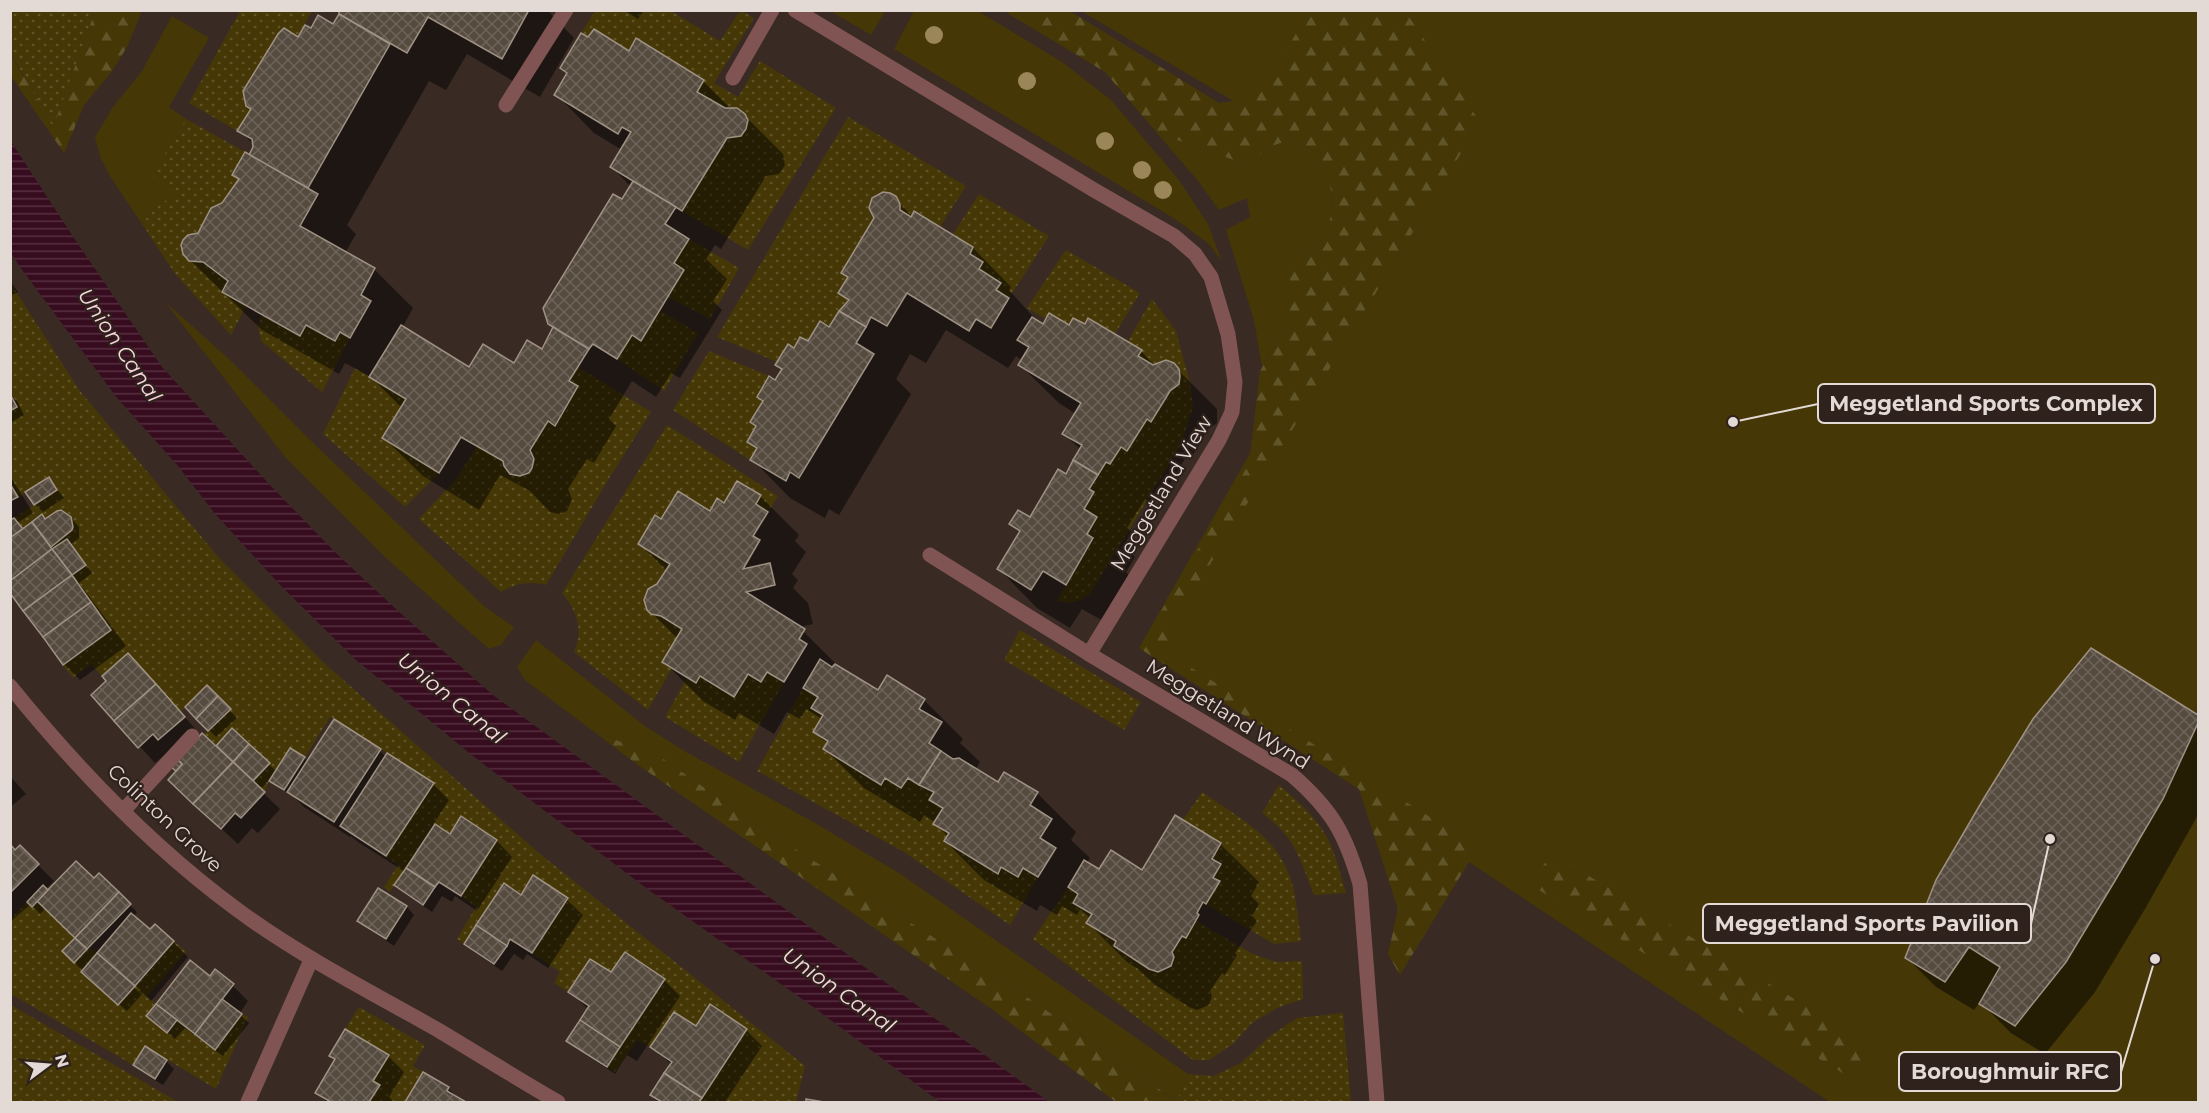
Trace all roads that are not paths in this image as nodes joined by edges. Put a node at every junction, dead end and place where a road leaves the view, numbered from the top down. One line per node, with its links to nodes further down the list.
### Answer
1 (566, 10): 5 (street)
2 (772, 10): 4 (street)
3 (795, 10): 7 (street, Meggetland View)
4 (733, 78)
5 (507, 105)
6 (930, 555): 7 (street)
7 (1089, 654): 14 (street, Meggetland Wynd)
8 (10, 686): 10 (street, Colinton Grove)
9 (192, 736): 10 (street)
10 (123, 811): 11 (street, Colinton Grove)
11 (311, 960): 12 (street); 13 (street, Colinton Grove)
12 (248, 1102)
13 (558, 1102)
14 (1377, 1102)

